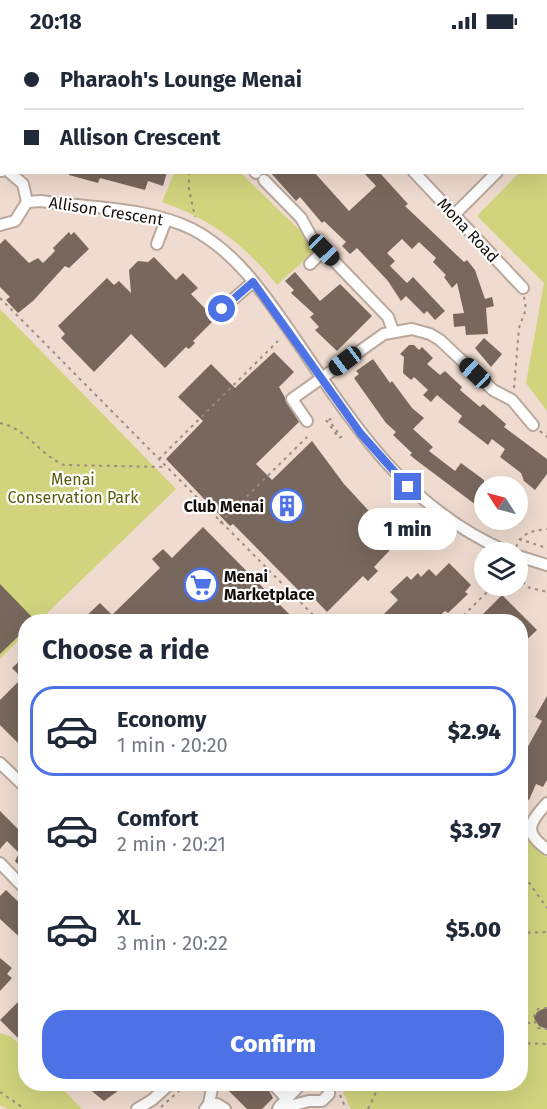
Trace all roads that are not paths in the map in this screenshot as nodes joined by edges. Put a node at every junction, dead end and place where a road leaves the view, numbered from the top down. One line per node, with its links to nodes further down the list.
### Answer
1 (11, 174): 5 (street)
2 (416, 174): 6 (street, Mona Road)
3 (494, 174): 6 (street)
4 (258, 175): 10 (street)
5 (27, 202): 7 (street, Allison Crescent); 8 (street)
6 (454, 215): 13 (street, Mona Road)
7 (166, 220): 9 (street); 12 (street, Allison Crescent)
8 (0, 225)
9 (157, 244)
10 (324, 250): 11 (street); 15 (street)
11 (310, 264)
12 (253, 282): 14 (street); 16 (street, Allison Crescent)
13 (523, 288)
14 (222, 309)
15 (393, 331): 16 (street); 18 (street)
16 (322, 378): 17 (street); 19 (street, Allison Crescent)
17 (307, 422)
18 (533, 425)
19 (492, 542)
20 (528, 558): 21 (street, Allison Crescent)
21 (547, 566)
22 (0, 763): 23 (street)
23 (18, 780)
24 (547, 803): 25 (street)
25 (547, 849)
26 (0, 863): 27 (street)
27 (18, 882)
28 (162, 1091): 37 (street)
29 (211, 1091): 36 (street)
30 (280, 1091): 33 (street)
31 (294, 1091): 33 (street)
32 (302, 1091): 34 (street)
33 (287, 1099): 39 (street)
34 (309, 1101): 35 (street); 39 (street)
35 (326, 1104)
36 (207, 1107): 38 (street)
37 (136, 1109)
38 (225, 1109)
39 (278, 1109)

